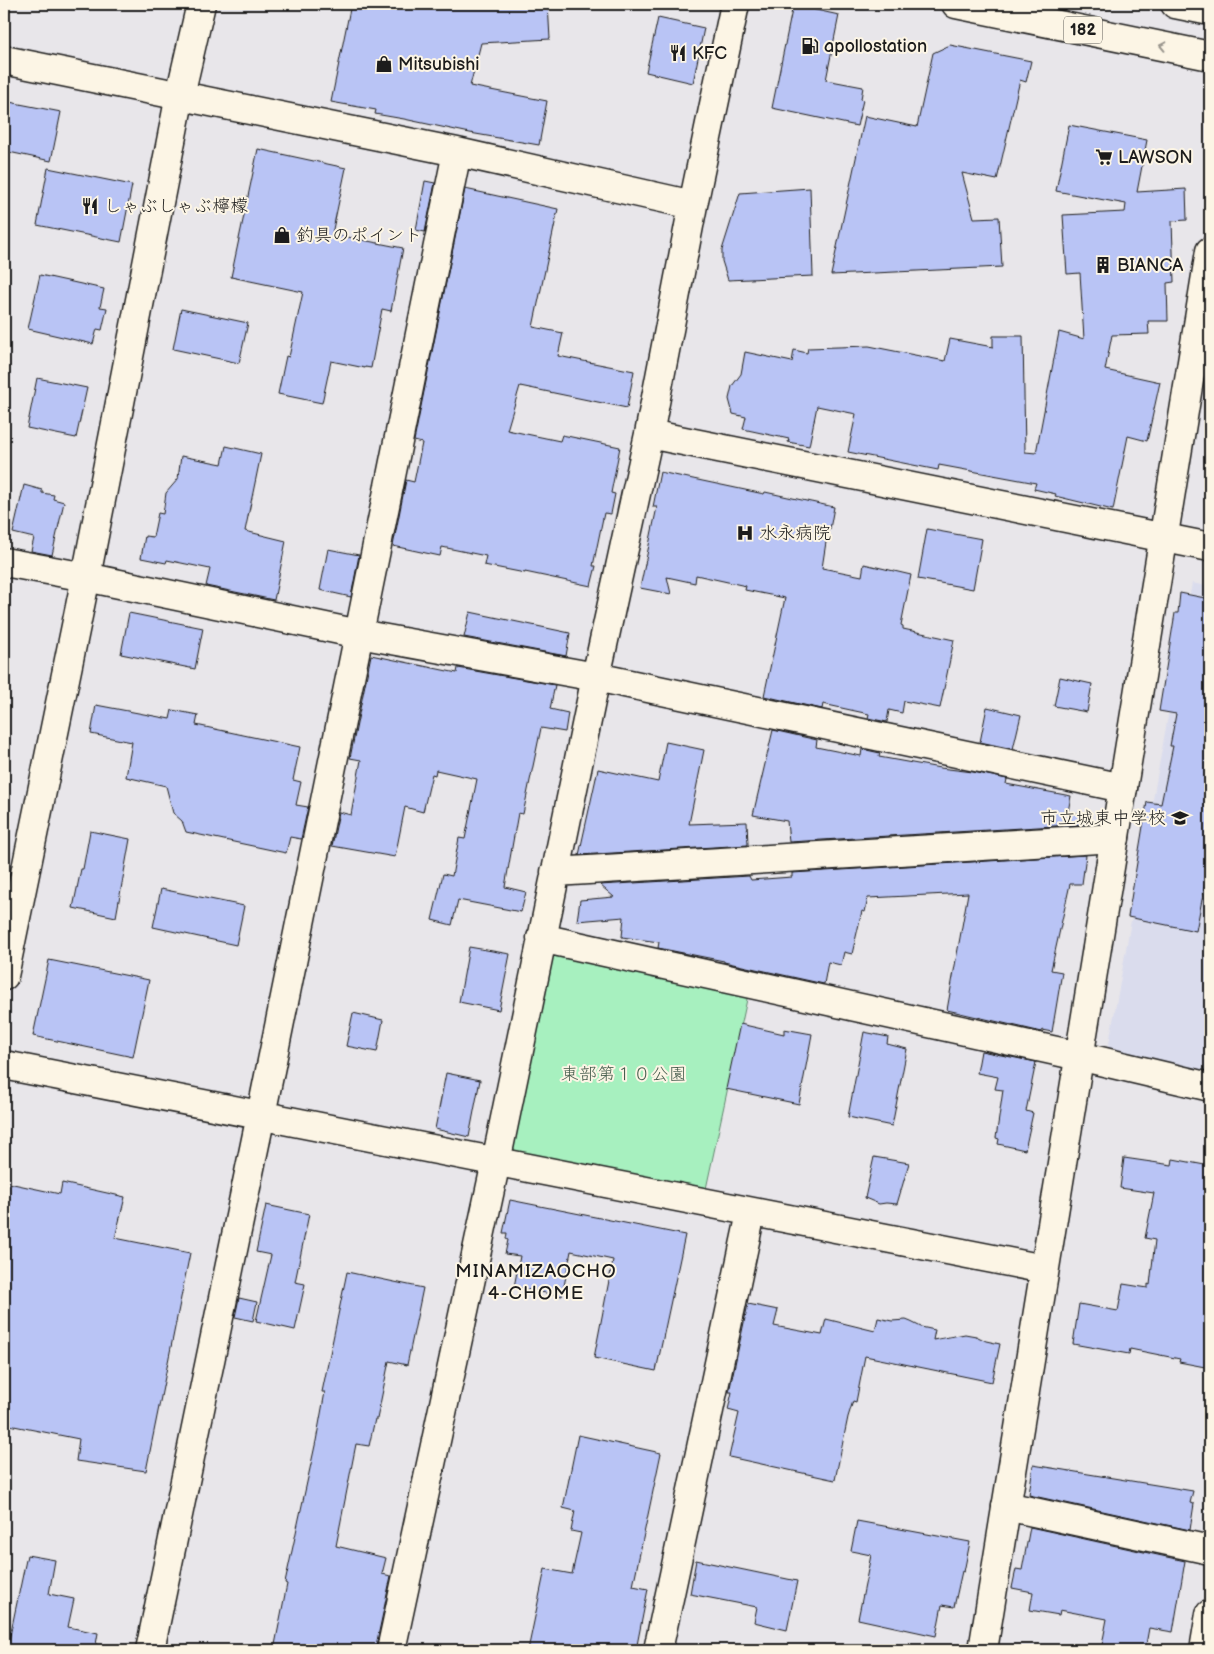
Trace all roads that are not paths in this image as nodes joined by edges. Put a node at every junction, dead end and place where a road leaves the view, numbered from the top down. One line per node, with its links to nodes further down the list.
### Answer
1 (201, 4): 8 (main road)
2 (735, 4): 10 (main road)
3 (956, 4): 6 (main road, 182, one-way to 3)
4 (1175, 4): 5 (main road)
5 (1210, 11)
6 (1210, 56)
7 (4, 60): 8 (main road)
8 (180, 95): 9 (main road); 16 (main road)
9 (457, 152): 10 (main road); 17 (main road)
10 (694, 205): 12 (main road)
11 (1210, 251): 13 (main road)
12 (649, 434): 13 (main road); 18 (main road)
13 (1164, 537): 14 (main road); 19 (main road)
14 (1210, 547)
15 (4, 562): 16 (main road)
16 (86, 577): 17 (main road); 23 (main road)
17 (359, 634): 18 (main road); 27 (main road)
18 (596, 677): 19 (main road); 21 (main road)
19 (1123, 788): 20 (main road)
20 (1115, 838): 21 (main road); 24 (main road)
21 (555, 872): 22 (main road)
22 (541, 938): 24 (main road); 28 (main road)
23 (4, 976)
24 (1079, 1056): 26 (main road); 30 (main road)
25 (4, 1064): 27 (main road)
26 (1210, 1087)
27 (261, 1116): 28 (main road); 34 (main road)
28 (496, 1162): 29 (main road); 35 (main road)
29 (750, 1212): 30 (main road); 36 (main road)
30 (1044, 1269): 31 (main road)
31 (1006, 1506): 32 (main road); 37 (main road)
32 (1210, 1550)
33 (1210, 1614): 38 (main road)
34 (150, 1650)
35 (391, 1650)
36 (658, 1650)
37 (983, 1650)
38 (1204, 1650)

